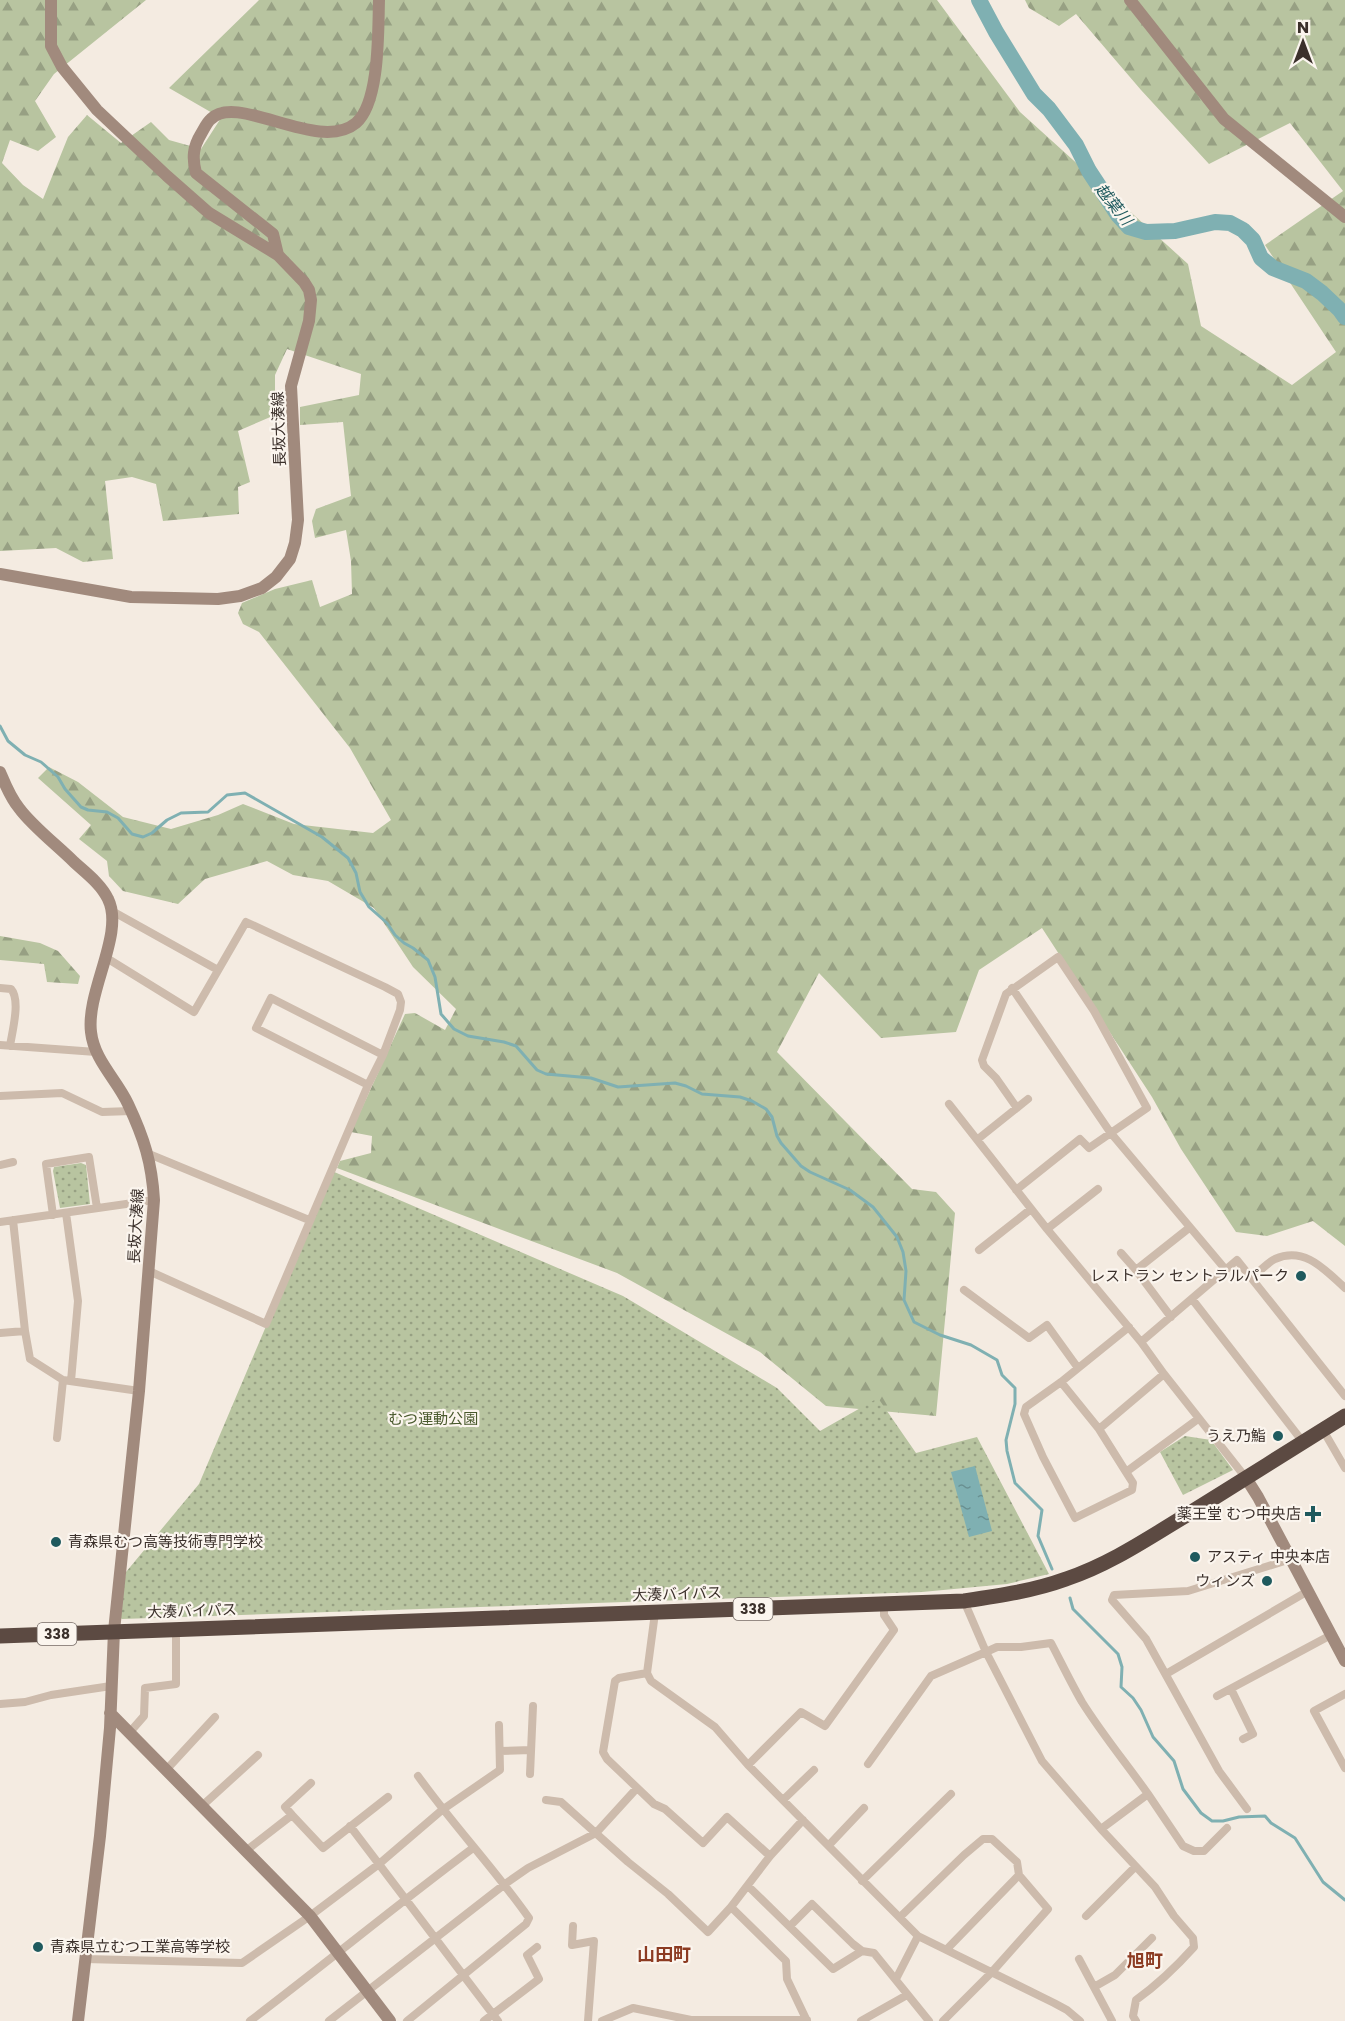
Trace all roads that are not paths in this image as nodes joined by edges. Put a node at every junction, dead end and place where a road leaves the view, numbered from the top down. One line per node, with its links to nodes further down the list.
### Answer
1 (51, 0): 5 (main road, 長坂大湊線)
2 (379, 0): 5 (main road)
3 (1130, 0): 4 (main road)
4 (1345, 217)
5 (278, 255): 6 (main road, 長坂大湊線)
6 (0, 574)
7 (0, 772): 8 (main road)
8 (112, 911): 9 (main road, 長坂大湊線); 10 (street)
9 (105, 957): 10 (street); 15 (main road, 長坂大湊線)
10 (218, 970): 16 (street)
11 (0, 988): 14 (street)
12 (1012, 988): 21 (street); 23 (street); 23 (street)
13 (0, 1045): 14 (street)
14 (10, 1046): 15 (street)
15 (96, 1052): 22 (main road, 長坂大湊線)
16 (383, 1055): 17 (street); 17 (street)
17 (368, 1085): 35 (street)
18 (0, 1096): 22 (street)
19 (1028, 1099): 21 (street)
20 (949, 1104): 24 (street)
21 (1017, 1108): 24 (street)
22 (131, 1111): 25 (main road, 長坂大湊線)
23 (1110, 1132): 29 (street); 38 (street)
24 (978, 1139): 29 (street)
25 (149, 1154): 30 (main road, 長坂大湊線); 35 (street)
26 (13, 1162): 27 (street)
27 (0, 1165)
28 (1098, 1189): 39 (street)
29 (1016, 1190): 32 (street)
30 (154, 1200): 31 (street); 44 (main road, 長坂大湊線)
31 (97, 1208): 33 (street); 34 (street)
32 (1031, 1209): 39 (street); 40 (street)
33 (66, 1213): 34 (street); 56 (street)
34 (53, 1215): 36 (street)
35 (309, 1220): 44 (street)
36 (13, 1221): 37 (street); 51 (street)
37 (0, 1222)
38 (1189, 1228): 42 (street); 43 (street)
39 (1047, 1229): 50 (street)
40 (979, 1250)
41 (1121, 1253): 42 (street)
42 (1136, 1270): 49 (street)
43 (1226, 1270): 45 (street); 48 (street)
44 (149, 1271): 58 (main road, 長坂大湊線)
45 (1252, 1278): 46 (street); 59 (street)
46 (1345, 1288)
47 (964, 1290): 54 (street)
48 (1192, 1299): 49 (street); 65 (street)
49 (1171, 1317): 53 (street)
50 (1129, 1327): 53 (street); 54 (street)
51 (25, 1331): 52 (street); 56 (street)
52 (0, 1333)
53 (1141, 1342): 55 (street)
54 (1078, 1368): 57 (street)
55 (1164, 1374): 61 (street); 62 (street)
56 (67, 1380): 58 (street); 64 (street)
57 (1061, 1382): 62 (street); 67 (street)
58 (140, 1391): 75 (main road, 長坂大湊線)
59 (1345, 1396)
60 (1345, 1416): 63 (highway, 大湊バイパス / 338)
61 (1198, 1419): 67 (street); 68 (street)
62 (1099, 1429): 67 (street)
63 (1323, 1430): 65 (highway, 大湊バイパス / 338); 66 (street)
64 (57, 1438)
65 (1303, 1442): 68 (highway, 大湊バイパス / 338)
66 (1345, 1468)
67 (1126, 1472)
68 (1246, 1478): 69 (main road); 71 (highway, 大湊バイパス / 338)
69 (1291, 1559): 70 (main road); 81 (street)
70 (1308, 1591): 76 (main road); 81 (street)
71 (964, 1601): 72 (highway, 大湊バイパス / 338); 78 (street)
72 (884, 1604): 73 (highway, 大湊バイパス / 338); 97 (street)
73 (655, 1613): 74 (highway, 大湊バイパス / 338); 80 (street)
74 (176, 1630): 75 (highway, 大湊バイパス / 338); 91 (street)
75 (114, 1631): 77 (highway, 大湊バイパス / 338); 82 (main road, 長坂大湊線)
76 (1331, 1635): 79 (main road); 83 (street)
77 (0, 1636)
78 (986, 1652): 96 (street); 106 (street); 118 (street)
79 (1345, 1661)
80 (647, 1672): 97 (street); 104 (street)
81 (1166, 1674): 112 (street)
82 (111, 1686): 86 (street); 88 (main road, 長坂大湊線)
83 (1231, 1689): 85 (street); 92 (street)
84 (1345, 1694): 98 (street)
85 (1217, 1696)
86 (0, 1704)
87 (533, 1706): 93 (street)
88 (110, 1713): 91 (main road); 144 (main road, 長坂大湊線)
89 (215, 1717): 99 (street)
90 (499, 1725): 94 (street)
91 (130, 1732): 99 (main road)
92 (1243, 1739)
93 (531, 1750): 94 (street); 101 (street)
94 (500, 1751): 113 (street)
95 (258, 1755): 110 (street)
96 (868, 1764)
97 (748, 1765): 109 (street)
98 (1345, 1768)
99 (166, 1769): 110 (main road)
100 (814, 1770): 109 (street)
101 (531, 1774)
102 (418, 1776): 113 (street)
103 (312, 1783): 114 (street)
104 (637, 1788): 119 (street); 123 (street)
105 (951, 1794): 127 (street)
106 (1148, 1794): 117 (street); 118 (street)
107 (388, 1797): 116 (street)
108 (546, 1800): 119 (street)
109 (783, 1800): 115 (street)
110 (203, 1805): 122 (main road)
111 (864, 1808): 120 (street)
112 (1247, 1809)
113 (442, 1810): 121 (street); 124 (street)
114 (292, 1815): 116 (street); 122 (street)
115 (803, 1820): 120 (street); 123 (street)
116 (350, 1826): 124 (street)
117 (1227, 1828)
118 (1101, 1829): 125 (street)
119 (596, 1833): 128 (street); 131 (street)
120 (829, 1845): 127 (street)
121 (473, 1848): 128 (street); 130 (street)
122 (247, 1850): 132 (main road)
123 (770, 1856): 129 (street)
124 (379, 1864): 130 (street); 132 (street)
125 (1135, 1867): 133 (street); 167 (street)
126 (1019, 1875): 134 (street); 141 (street); 146 (street)
127 (862, 1881): 134 (street)
128 (505, 1884): 138 (street); 147 (street)
129 (748, 1886): 131 (street); 136 (street)
130 (405, 1899): 138 (street); 143 (street)
131 (731, 1907): 153 (street)
132 (310, 1916): 143 (main road); 144 (street)
133 (1086, 1916)
134 (900, 1917): 137 (street)
135 (573, 1926): 160 (street)
136 (790, 1926): 142 (street); 142 (street)
137 (918, 1936): 141 (street); 148 (street)
138 (436, 1938): 147 (street); 150 (street)
139 (1152, 1938): 149 (street)
140 (537, 1947): 152 (street)
141 (947, 1949): 146 (street)
142 (862, 1952): 148 (street)
143 (339, 1953): 150 (main road); 155 (street)
144 (85, 1959): 154 (main road, 長坂大湊線)
145 (1079, 1959): 149 (street)
146 (992, 1972): 164 (street); 165 (street)
147 (465, 1975): 152 (street); 158 (street)
148 (896, 1979): 151 (street)
149 (1094, 1987): 166 (street)
150 (368, 1991): 156 (street); 157 (main road)
151 (907, 1995): 162 (street); 163 (street)
152 (496, 2018): 159 (street)
153 (807, 2020): 161 (street)
154 (78, 2021)
155 (250, 2021)
156 (329, 2021)
157 (390, 2021)
158 (406, 2021)
159 (484, 2021)
160 (588, 2021)
161 (602, 2021)
162 (861, 2021)
163 (929, 2021)
164 (943, 2021)
165 (1080, 2021)
166 (1112, 2021)
167 (1136, 2021)

